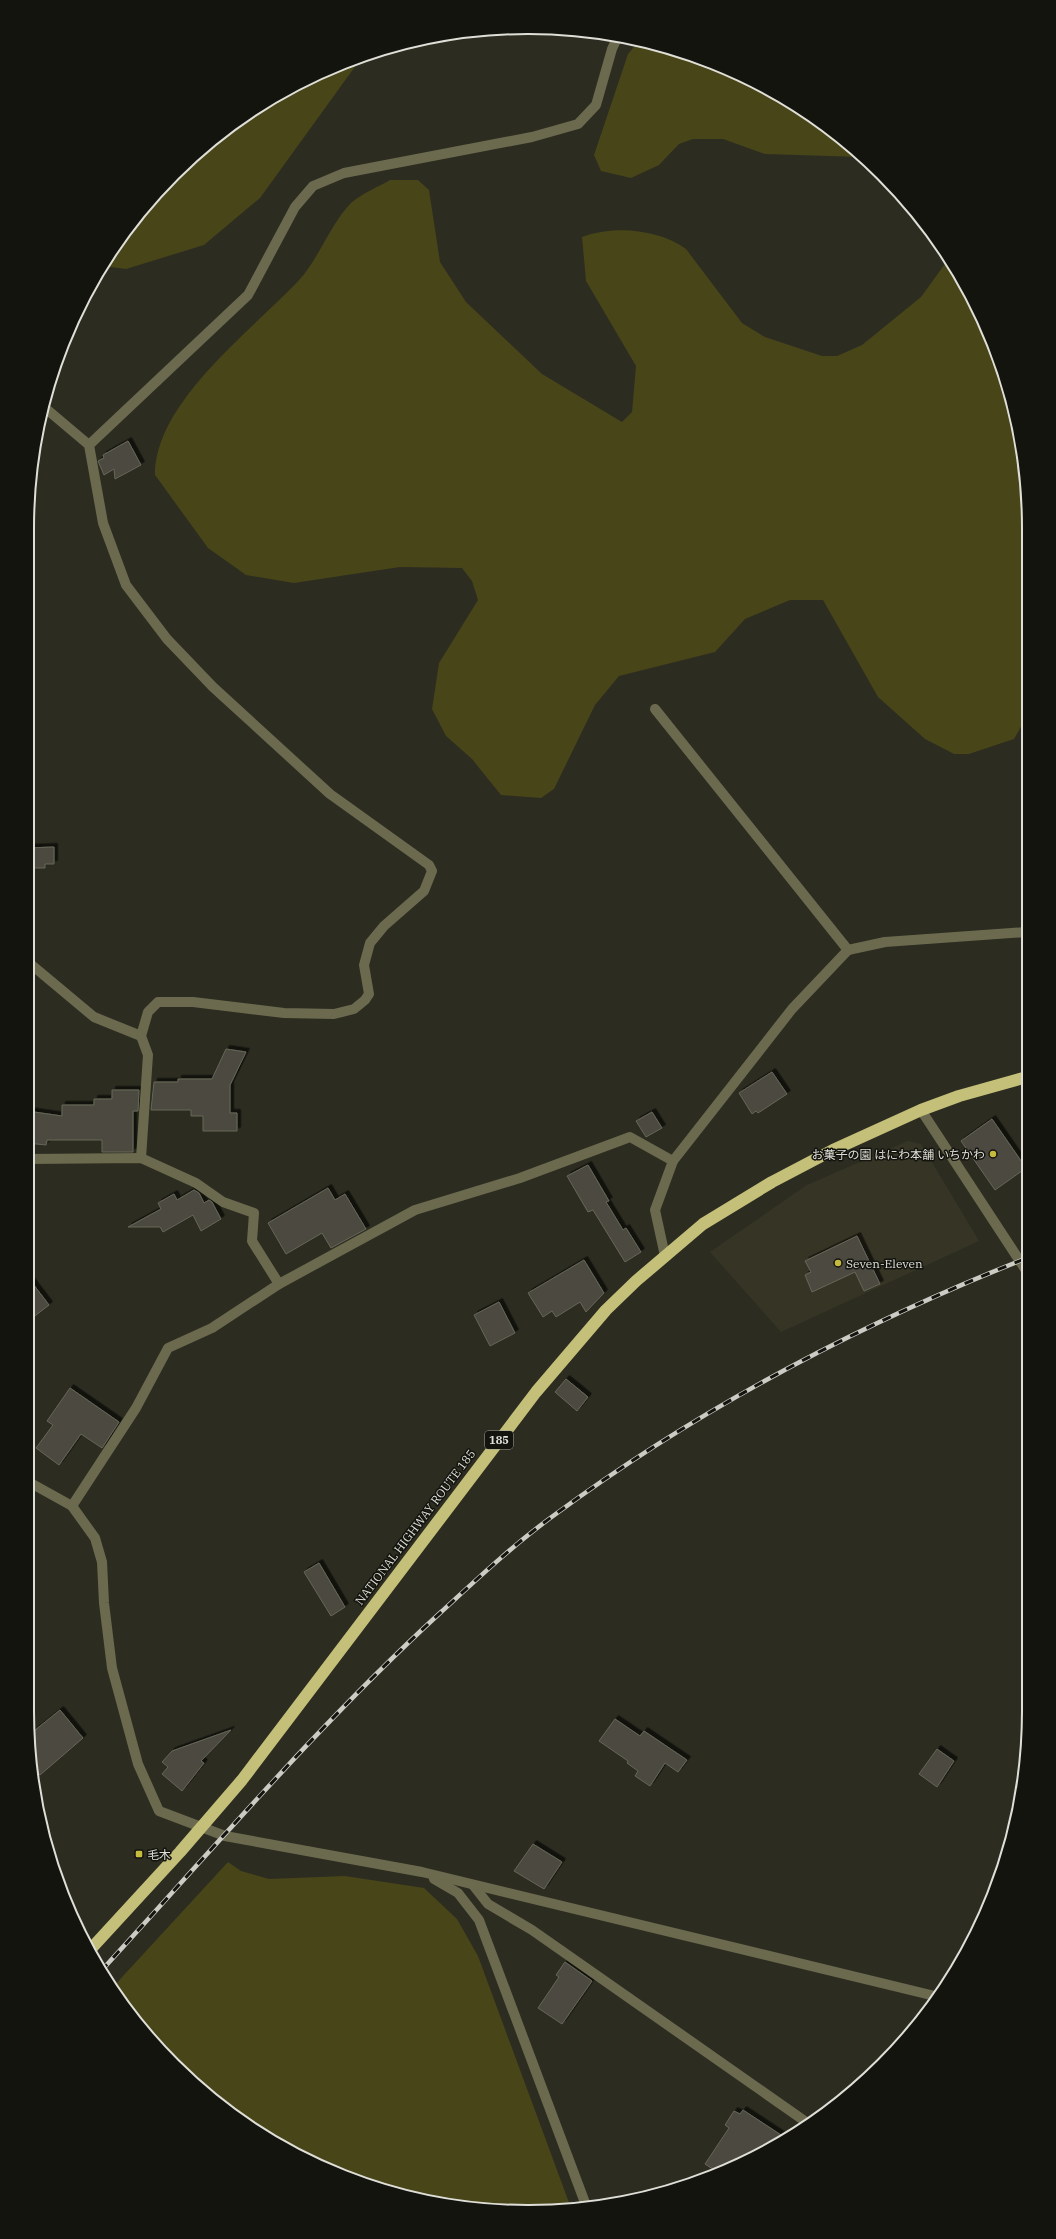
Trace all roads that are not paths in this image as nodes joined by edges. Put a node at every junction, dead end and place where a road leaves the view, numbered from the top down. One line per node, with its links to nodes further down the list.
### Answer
1 (615, 42): 3 (street)
2 (48, 411): 3 (street)
3 (88, 445): 8 (street)
4 (655, 709): 6 (street)
5 (1022, 932): 6 (street)
6 (848, 950): 13 (street)
7 (34, 967): 8 (street)
8 (141, 1036): 11 (street)
9 (1022, 1078): 10 (highway, NATIONAL HIGHWAY ROUTE 185 / 185)
10 (921, 1110): 14 (highway, NATIONAL HIGHWAY ROUTE 185 / 185); 15 (street)
11 (141, 1158): 12 (street); 16 (street)
12 (34, 1159)
13 (673, 1161): 14 (street); 16 (street)
14 (665, 1256): 19 (highway, NATIONAL HIGHWAY ROUTE 185 / 185)
15 (1022, 1263)
16 (279, 1284): 18 (street)
17 (34, 1485): 18 (street)
18 (72, 1506): 19 (street)
19 (200, 1828): 20 (street); 22 (highway, NATIONAL HIGHWAY ROUTE 185 / 185)
20 (422, 1872): 21 (street); 25 (street)
21 (473, 1885): 23 (street); 24 (street)
22 (94, 1946)
23 (932, 1995)
24 (804, 2121)
25 (585, 2202)

